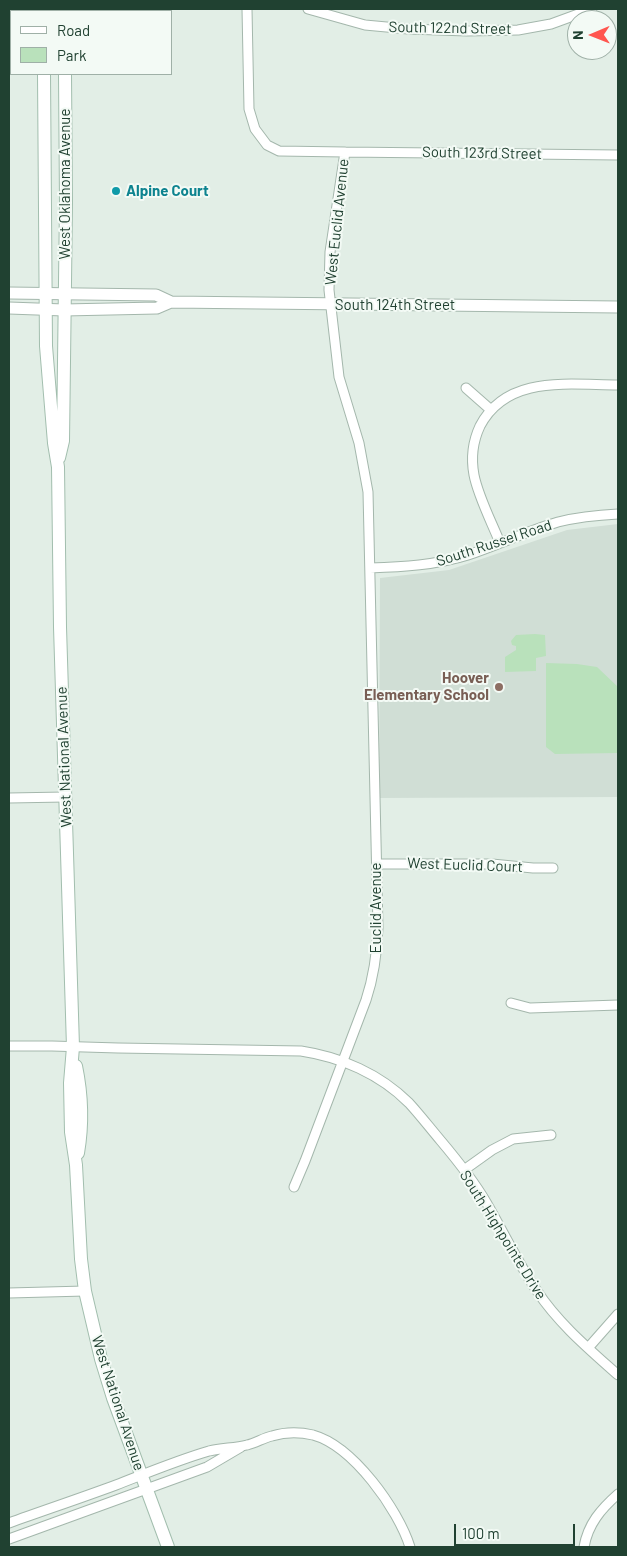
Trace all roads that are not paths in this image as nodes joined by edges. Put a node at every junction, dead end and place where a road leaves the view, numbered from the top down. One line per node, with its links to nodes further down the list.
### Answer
1 (248, 9): 6 (street, West Euclid Avenue)
2 (308, 9): 3 (street, South 122nd Street)
3 (592, 9)
4 (44, 75): 9 (main road, West Oklahoma Avenue)
5 (65, 75): 10 (main road, West Oklahoma Avenue)
6 (345, 152): 7 (street, South 123rd Street); 12 (street, West Euclid Avenue)
7 (618, 154)
8 (9, 293): 9 (street, South 124th Street)
9 (45, 293): 10 (street, South 124th Street); 15 (main road, West National Avenue)
10 (64, 294): 11 (street, South 124th Street); 16 (main road, West National Avenue)
11 (171, 302): 12 (street, South 124th Street); 16 (street, South 124th Street)
12 (330, 305): 13 (street, South 124th Street); 23 (street, West Euclid Avenue)
13 (618, 307)
14 (9, 308): 15 (street, South 124th Street)
15 (46, 309): 16 (street, South 124th Street); 20 (main road, West National Avenue)
16 (64, 310): 20 (main road, West National Avenue)
17 (618, 386): 19 (street)
18 (466, 388): 19 (street)
19 (491, 410): 22 (street)
20 (58, 467): 26 (main road, West National Avenue)
21 (618, 514): 22 (street, South Russel Road)
22 (500, 543): 23 (street, South Russel Road)
23 (370, 568): 24 (street, West Euclid Avenue)
24 (374, 748): 27 (street, Euclid Avenue)
25 (9, 798): 26 (street)
26 (65, 798): 32 (main road, West National Avenue)
27 (377, 864): 28 (street, West Euclid Court); 33 (street, Euclid Avenue)
28 (553, 868)
29 (511, 1003): 30 (street)
30 (618, 1004)
31 (9, 1046): 32 (street, South Highpointe Drive)
32 (72, 1046): 33 (street, South Highpointe Drive); 37 (main road, West National Avenue)
33 (343, 1062): 35 (street, South Highpointe Drive); 36 (street, Euclid Avenue)
34 (551, 1135): 35 (street)
35 (464, 1170): 40 (street, South Highpointe Drive)
36 (294, 1187)
37 (85, 1291): 38 (street); 45 (main road, West National Avenue)
38 (9, 1293)
39 (618, 1314): 40 (street)
40 (588, 1348): 41 (street, South Highpointe Drive)
41 (618, 1375)
42 (243, 1446): 43 (street); 44 (street); 51 (street)
43 (188, 1458): 44 (street); 45 (street)
44 (193, 1472): 46 (street)
45 (142, 1474): 46 (main road, West National Avenue); 48 (street)
46 (147, 1490): 49 (street); 50 (main road, West National Avenue)
47 (618, 1494): 52 (street)
48 (9, 1523)
49 (9, 1539)
50 (168, 1547)
51 (410, 1547)
52 (584, 1547)

